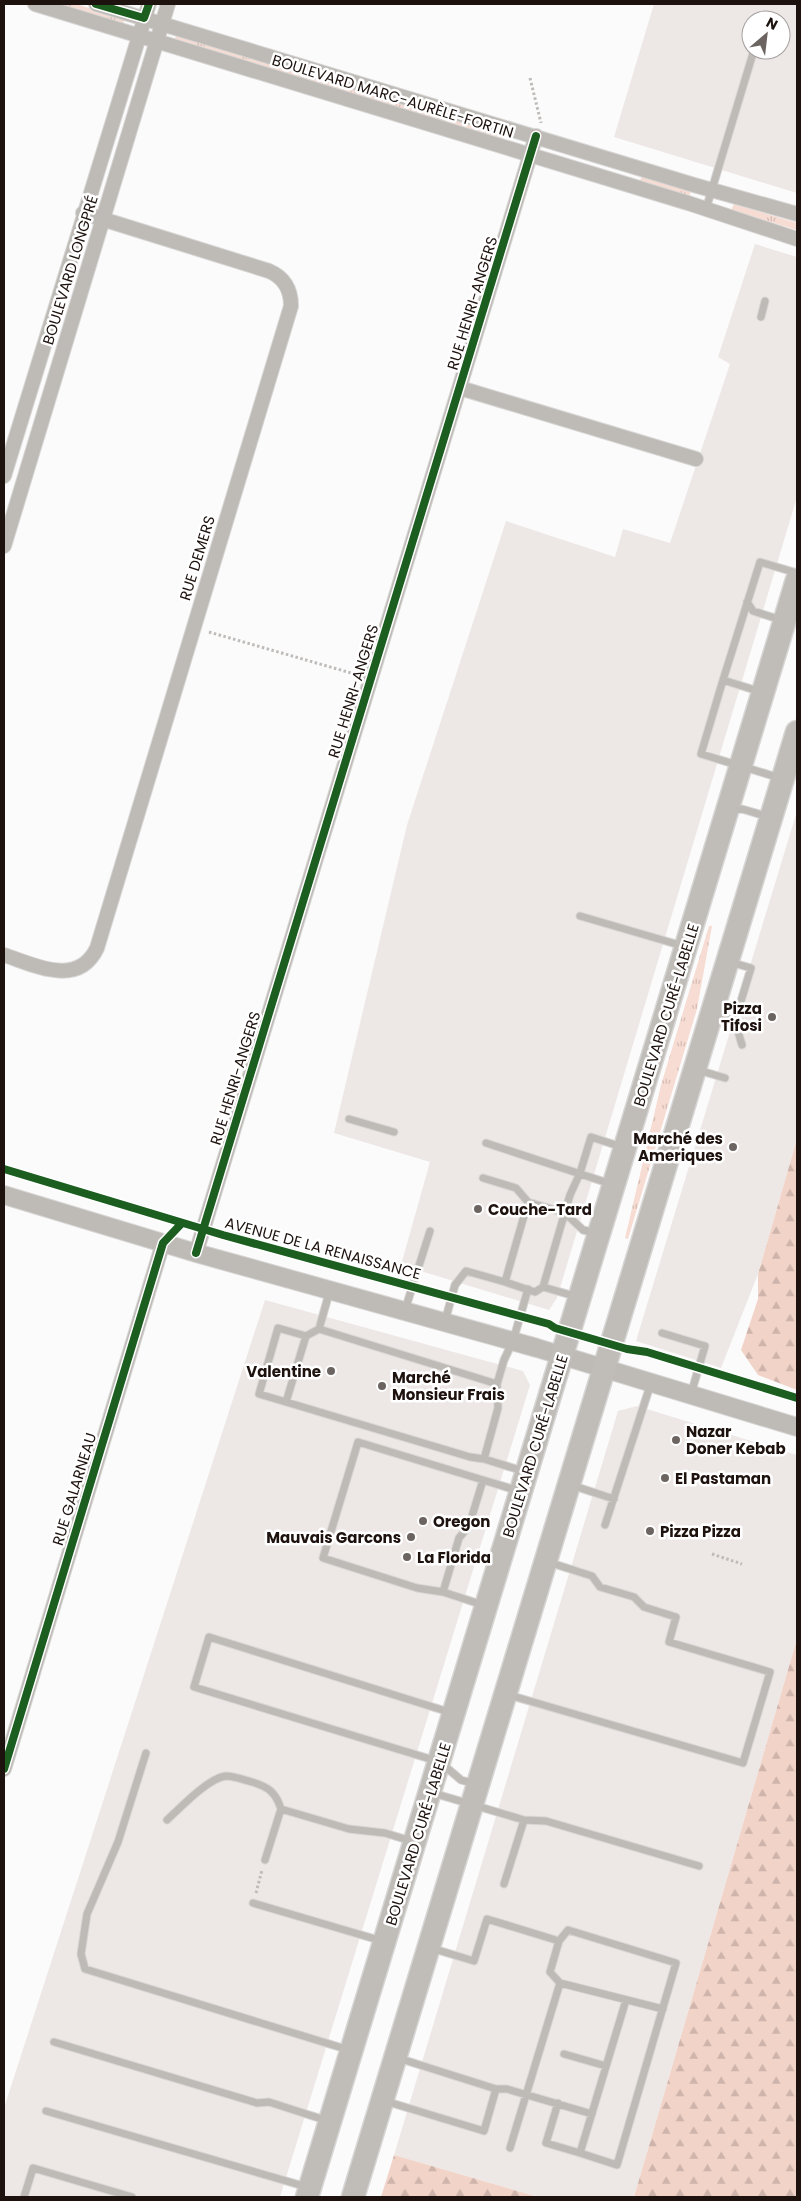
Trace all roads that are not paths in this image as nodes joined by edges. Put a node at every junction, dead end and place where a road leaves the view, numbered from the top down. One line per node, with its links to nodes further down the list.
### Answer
1 (35, 4): 7 (street, BOULEVARD MARC-AURÈLE-FORTIN)
2 (96, 4): 5 (street, BOULEVARD MARC-AURÈLE-FORTIN)
3 (149, 4): 5 (street, BOULEVARD LONGPRÉ)
4 (168, 4): 6 (street, BOULEVARD LONGPRÉ)
5 (144, 18): 6 (street, BOULEVARD MARC-AURÈLE-FORTIN); 7 (street, BOULEVARD LONGPRÉ)
6 (161, 24): 8 (street, BOULEVARD LONGPRÉ); 10 (street, BOULEVARD MARC-AURÈLE-FORTIN)
7 (139, 35): 8 (street, BOULEVARD MARC-AURÈLE-FORTIN); 14 (street, BOULEVARD LONGPRÉ)
8 (156, 41): 11 (street, BOULEVARD MARC-AURÈLE-FORTIN); 16 (street, BOULEVARD LONGPRÉ)
9 (751, 60): 12 (lane)
10 (539, 130): 11 (street, RUE HENRI-ANGERS); 12 (street, BOULEVARD MARC-AURÈLE-FORTIN)
11 (531, 154): 13 (street, BOULEVARD MARC-AURÈLE-FORTIN); 20 (street, RUE HENRI-ANGERS)
12 (712, 189): 13 (lane); 15 (street, BOULEVARD MARC-AURÈLE-FORTIN)
13 (706, 209): 17 (street, BOULEVARD MARC-AURÈLE-FORTIN)
14 (83, 213): 16 (street, RUE DEMERS); 22 (street, BOULEVARD LONGPRÉ)
15 (797, 214)
16 (102, 219): 23 (street, BOULEVARD LONGPRÉ); 37 (street, RUE DEMERS)
17 (797, 239)
18 (765, 301): 19 (lane)
19 (760, 317)
20 (460, 388): 21 (street, RUE HENRI-ANGERS); 57 (street, RUE HENRI-ANGERS)
21 (696, 459)
22 (4, 476)
23 (4, 546)
24 (797, 573): 26 (lane)
25 (797, 580): 27 (main road, BOULEVARD CURÉ-LABELLE)
26 (747, 602): 27 (lane); 28 (lane)
27 (784, 621): 29 (main road, BOULEVARD CURÉ-LABELLE)
28 (723, 680): 29 (lane); 31 (lane)
29 (763, 692): 31 (main road, BOULEVARD CURÉ-LABELLE)
30 (797, 732): 32 (main road)
31 (740, 766): 32 (lane); 33 (main road, BOULEVARD CURÉ-LABELLE)
32 (783, 779): 34 (main road)
33 (727, 810): 34 (lane); 36 (main road, BOULEVARD CURÉ-LABELLE)
34 (772, 817): 38 (main road)
35 (580, 916): 36 (lane)
36 (686, 947): 47 (main road, BOULEVARD CURÉ-LABELLE)
37 (4, 955)
38 (728, 961): 39 (main road); 40 (lane)
39 (712, 1014): 40 (lane); 42 (main road)
40 (735, 1020): 41 (lane)
41 (742, 1045)
42 (695, 1069): 43 (lane); 70 (main road)
43 (725, 1078)
44 (350, 1119): 45 (lane)
45 (394, 1132)
46 (486, 1143): 48 (lane)
47 (625, 1148): 48 (lane); 50 (main road, BOULEVARD CURÉ-LABELLE)
48 (580, 1173): 50 (lane); 53 (lane)
49 (483, 1178): 52 (lane)
50 (614, 1185): 55 (main road, BOULEVARD CURÉ-LABELLE)
51 (4, 1195): 56 (street)
52 (528, 1202): 53 (lane); 58 (lane)
53 (565, 1213): 55 (lane); 59 (lane)
54 (430, 1231): 63 (lane)
55 (599, 1234): 62 (main road, BOULEVARD CURÉ-LABELLE)
56 (163, 1243): 57 (street); 89 (street, RUE GALARNEAU)
57 (196, 1253): 60 (street)
58 (505, 1282): 61 (lane); 64 (lane)
59 (543, 1287): 61 (lane); 62 (lane)
60 (330, 1289): 63 (street); 65 (lane)
61 (528, 1290): 68 (lane)
62 (580, 1298): 69 (main road, BOULEVARD CURÉ-LABELLE)
63 (405, 1310): 64 (street)
64 (445, 1321): 68 (street)
65 (319, 1329): 67 (lane); 72 (lane)
66 (662, 1333): 73 (lane)
67 (306, 1336): 74 (lane); 74 (lane)
68 (514, 1341): 69 (street); 72 (lane)
69 (562, 1356): 70 (street); 78 (main road, BOULEVARD CURÉ-LABELLE)
70 (605, 1368): 71 (street); 79 (main road)
71 (651, 1382): 73 (street); 80 (lane)
72 (497, 1384): 76 (lane)
73 (691, 1394): 75 (street)
74 (286, 1402): 76 (lane)
75 (797, 1427)
76 (484, 1459): 78 (lane)
77 (483, 1480): 78 (lane); 83 (lane); 83 (lane)
78 (524, 1482): 84 (main road, BOULEVARD CURÉ-LABELLE)
79 (570, 1485): 80 (lane); 82 (main road)
80 (614, 1499): 81 (lane)
81 (605, 1525)
82 (547, 1561): 85 (main road); 85 (lane)
83 (443, 1592): 84 (lane)
84 (487, 1606): 86 (main road, BOULEVARD CURÉ-LABELLE)
85 (506, 1694): 91 (main road)
86 (455, 1714): 88 (main road, BOULEVARD CURÉ-LABELLE); 88 (lane)
87 (146, 1753): 107 (lane)
88 (440, 1762): 90 (main road, BOULEVARD CURÉ-LABELLE); 91 (lane)
89 (4, 1769)
90 (431, 1792): 91 (lane); 95 (main road, BOULEVARD CURÉ-LABELLE)
91 (475, 1795): 94 (lane); 102 (main road)
92 (281, 1810): 93 (lane); 95 (lane); 96 (lane)
93 (167, 1820)
94 (524, 1820): 97 (lane); 98 (lane)
95 (415, 1843): 101 (main road, BOULEVARD CURÉ-LABELLE)
96 (265, 1860)
97 (699, 1866)
98 (504, 1884)
99 (253, 1903): 101 (lane)
100 (560, 1940): 102 (lane); 103 (lane); 105 (lane)
101 (385, 1942): 107 (main road, BOULEVARD CURÉ-LABELLE)
102 (429, 1948): 109 (main road)
103 (560, 1983): 104 (lane); 112 (lane)
104 (626, 2000): 105 (lane); 110 (lane)
105 (663, 2009): 119 (lane)
106 (54, 2042): 117 (lane)
107 (352, 2051): 117 (main road, BOULEVARD CURÉ-LABELLE)
108 (564, 2054): 110 (lane)
109 (396, 2058): 111 (lane); 113 (main road)
110 (606, 2066): 116 (lane)
111 (496, 2089): 112 (lane); 113 (lane)
112 (526, 2094): 114 (lane); 118 (lane)
113 (383, 2100): 123 (main road)
114 (558, 2103): 116 (lane); 119 (lane)
115 (46, 2111): 120 (lane)
116 (592, 2114): 119 (lane)
117 (330, 2122): 120 (main road, BOULEVARD CURÉ-LABELLE)
118 (510, 2148)
119 (580, 2153)
120 (309, 2193)
121 (24, 2197): 122 (lane)
122 (132, 2197)
123 (353, 2197)

